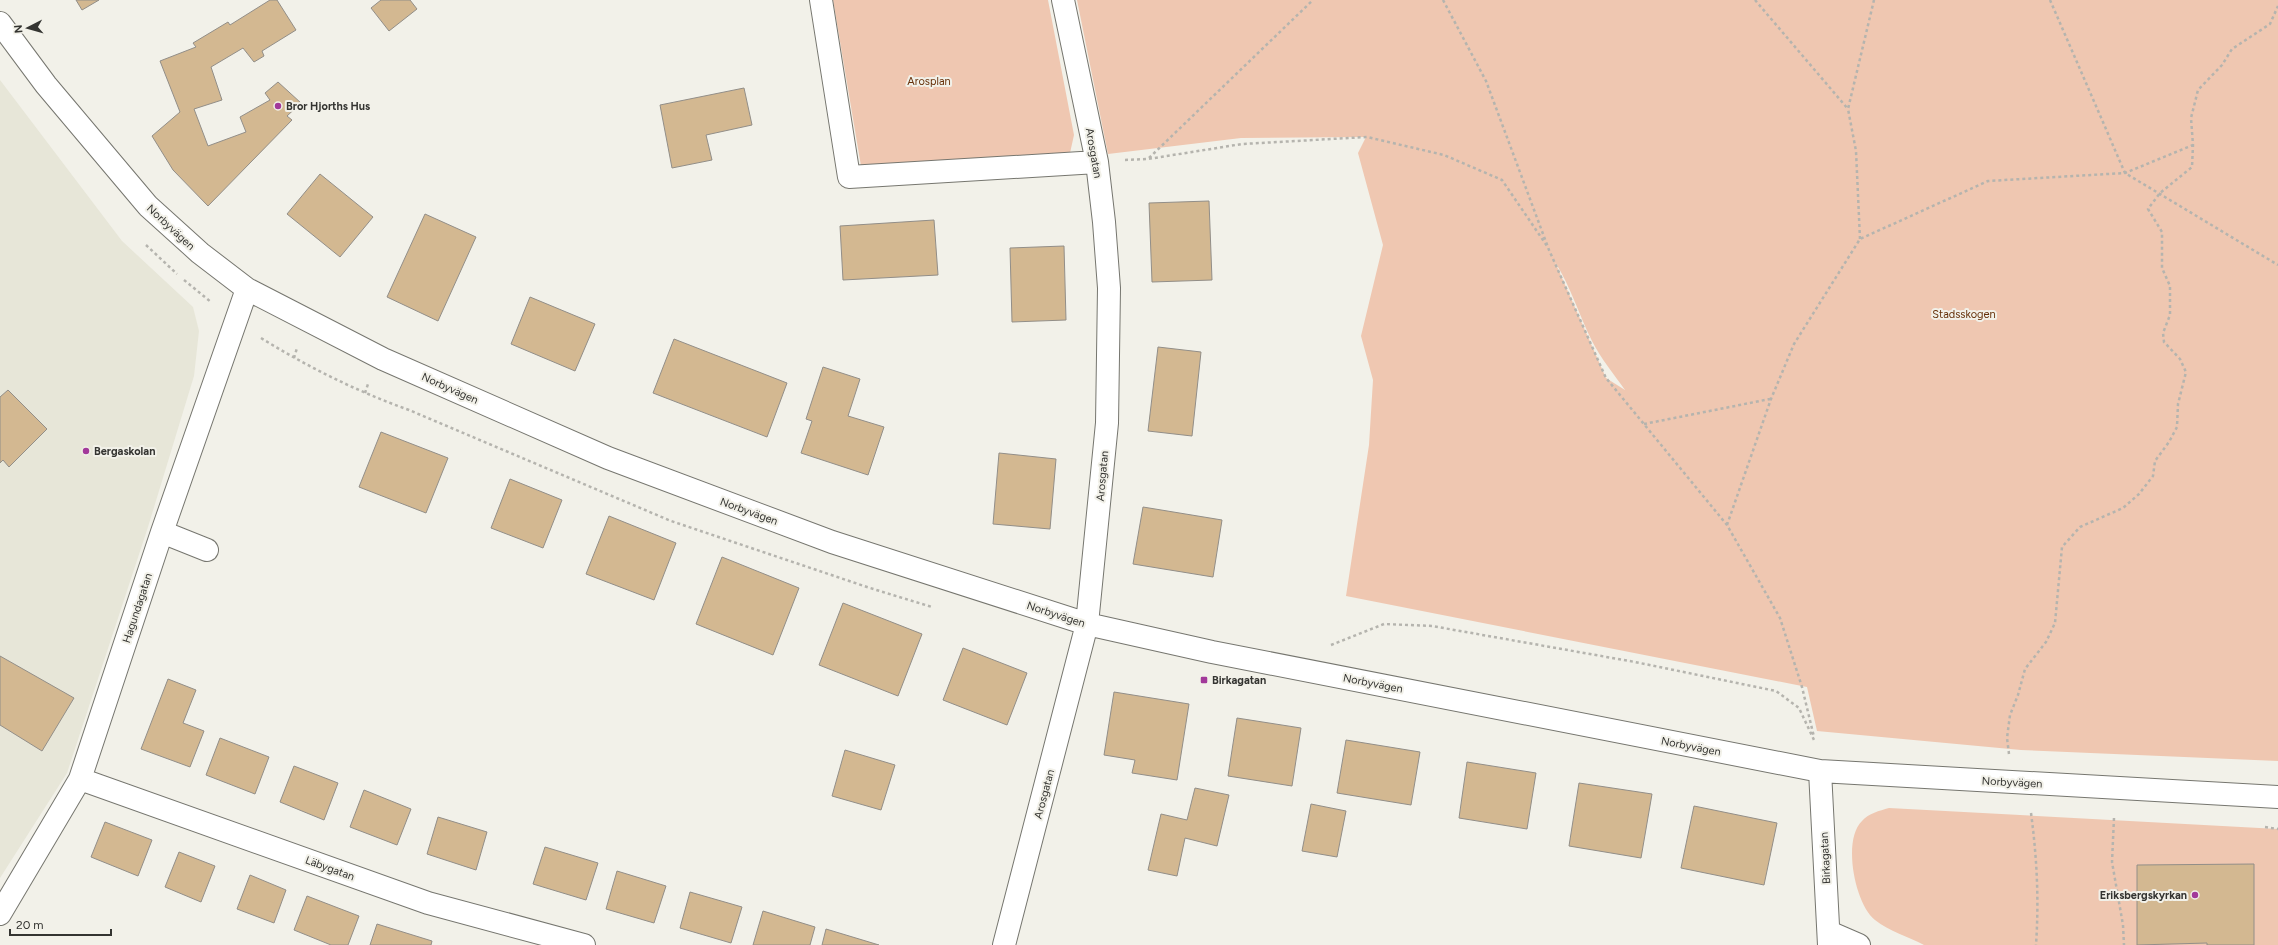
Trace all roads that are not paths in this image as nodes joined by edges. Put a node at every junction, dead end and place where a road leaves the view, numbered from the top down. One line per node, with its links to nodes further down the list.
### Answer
1 (822, 0): 4 (street)
2 (1063, 0): 4 (street, Arosgatan)
3 (0, 23): 5 (street, Norbyvägen)
4 (1097, 162): 8 (street, Arosgatan)
5 (247, 289): 6 (street, Hagundagatan); 8 (street, Norbyvägen)
6 (162, 532): 7 (street); 10 (street, Hagundagatan)
7 (207, 550)
8 (1088, 624): 9 (street, Norbyvägen); 15 (street, Arosgatan)
9 (1820, 771): 11 (street, Norbyvägen); 13 (street, Birkagatan)
10 (80, 779): 12 (street, Hagundagatan); 14 (street, Läbygatan)
11 (2278, 797)
12 (0, 914)
13 (1829, 938): 16 (street)
14 (584, 945)
15 (1004, 945)
16 (1859, 945)

